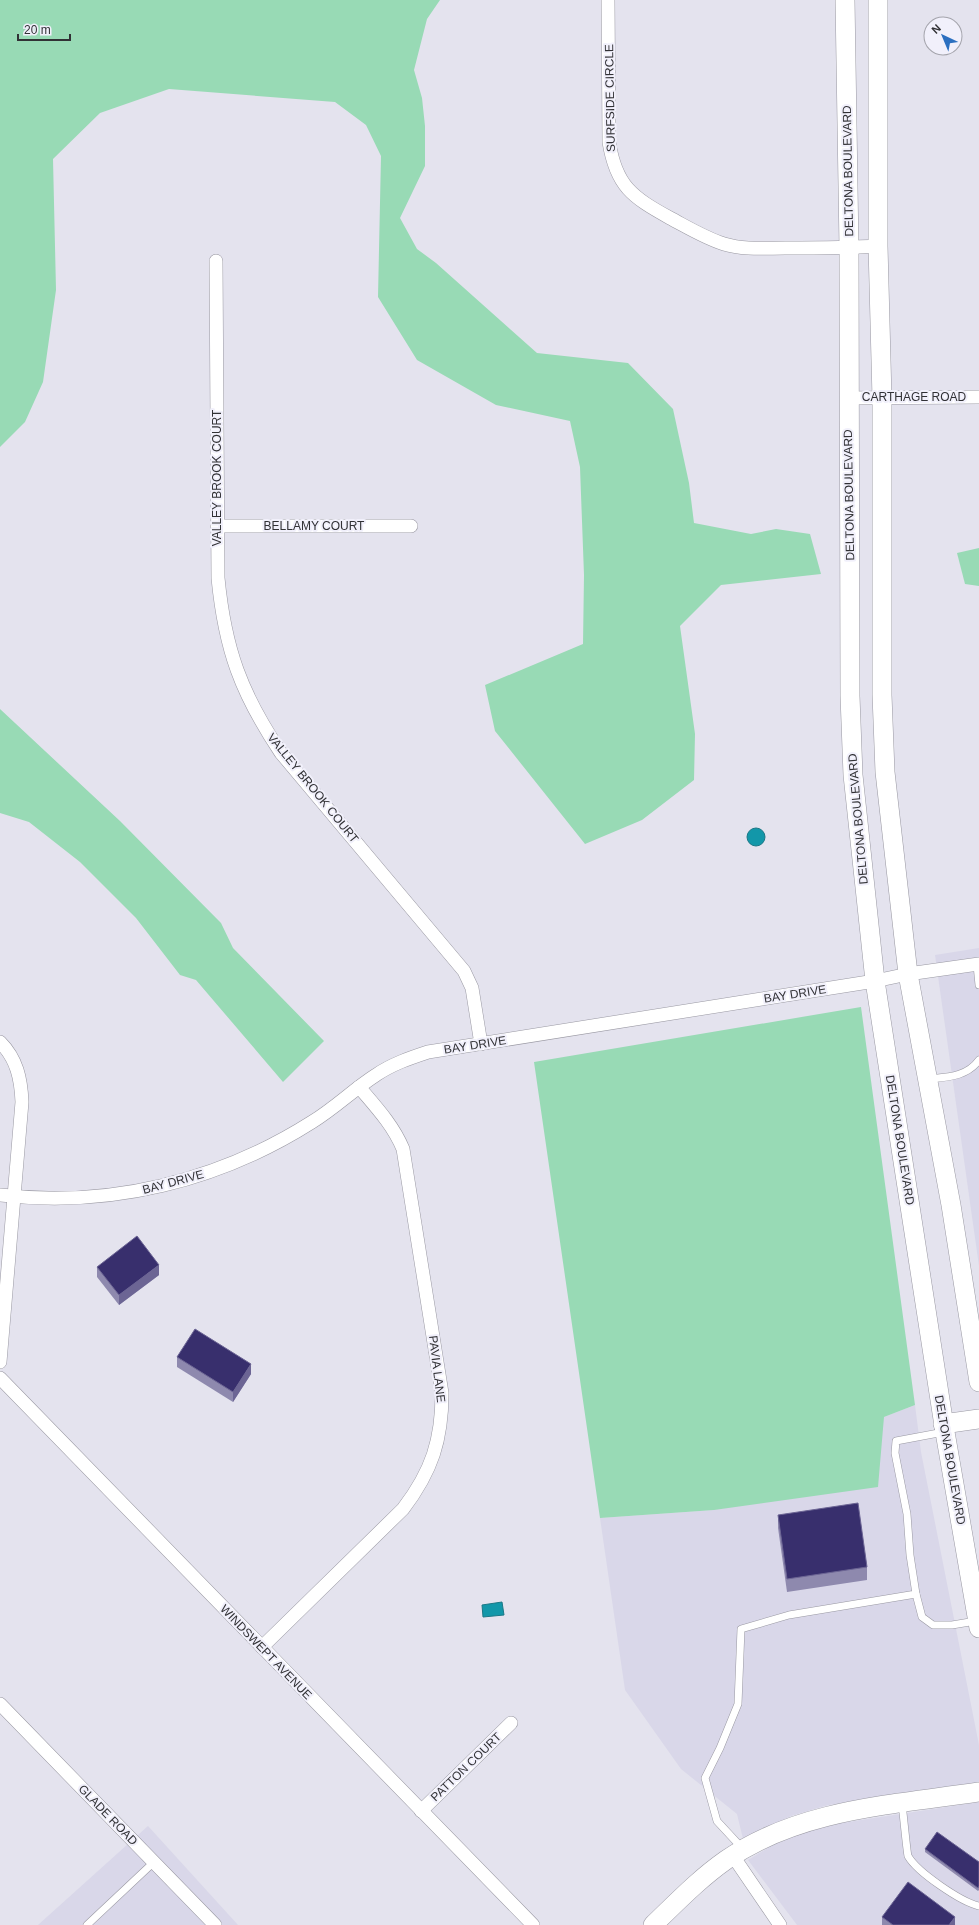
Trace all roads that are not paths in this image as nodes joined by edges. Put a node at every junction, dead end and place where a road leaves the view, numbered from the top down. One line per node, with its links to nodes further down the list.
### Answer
1 (608, 0): 5 (street, SURFSIDE CIRCLE)
2 (845, 0): 5 (main road, DELTONA BOULEVARD)
3 (878, 0): 4 (main road)
4 (878, 246): 5 (street, SURFSIDE CIRCLE); 9 (main road)
5 (849, 248): 8 (main road, DELTONA BOULEVARD)
6 (216, 261): 10 (street, VALLEY BROOK COURT)
7 (979, 397): 9 (street, CARTHAGE ROAD)
8 (848, 398): 9 (street, CARTHAGE ROAD); 14 (main road, DELTONA BOULEVARD)
9 (882, 398): 13 (main road)
10 (217, 526): 11 (street, BELLAMY COURT); 17 (street, VALLEY BROOK COURT)
11 (411, 526)
12 (978, 964): 13 (street, BAY DRIVE); 15 (lane)
13 (908, 974): 14 (street, BAY DRIVE); 19 (main road)
14 (876, 981): 17 (street, BAY DRIVE); 27 (main road, DELTONA BOULEVARD)
15 (979, 985)
16 (0, 1042): 22 (street)
17 (481, 1044): 20 (street, BAY DRIVE)
18 (979, 1060): 19 (lane)
19 (926, 1079): 25 (main road)
20 (359, 1087): 22 (street, BAY DRIVE); 30 (street, PAVIA LANE)
21 (0, 1195): 22 (street, BAY DRIVE)
22 (14, 1197): 23 (street)
23 (0, 1362)
24 (0, 1378): 30 (street, WINDSWEPT AVENUE)
25 (979, 1382)
26 (979, 1419): 27 (main road)
27 (944, 1428): 28 (lane); 29 (main road, DELTONA BOULEVARD)
28 (916, 1594): 29 (lane); 36 (lane)
29 (978, 1624)
30 (262, 1647): 35 (street, WINDSWEPT AVENUE)
31 (0, 1704): 37 (street, GLADE ROAD)
32 (511, 1723): 35 (street, PATTON COURT)
33 (979, 1792): 34 (main road)
34 (902, 1803): 36 (main road); 38 (lane)
35 (421, 1811): 41 (street, WINDSWEPT AVENUE)
36 (738, 1853): 42 (main road); 43 (street)
37 (154, 1862): 39 (lane); 40 (street, GLADE ROAD)
38 (979, 1906)
39 (88, 1925)
40 (215, 1925)
41 (533, 1925)
42 (653, 1925)
43 (780, 1925)

